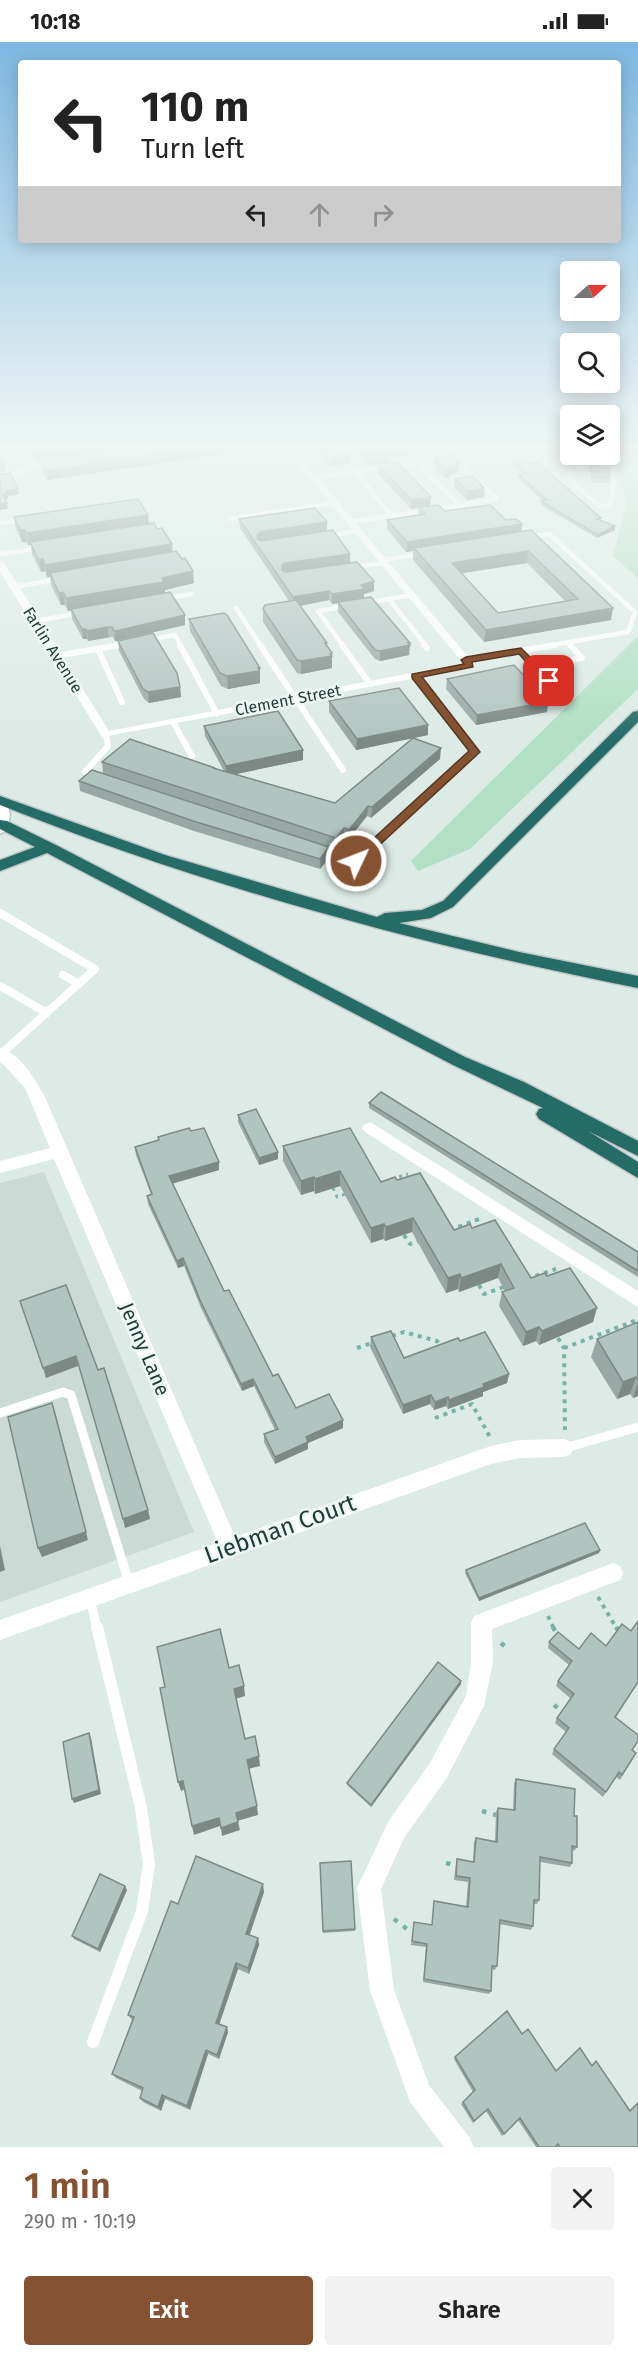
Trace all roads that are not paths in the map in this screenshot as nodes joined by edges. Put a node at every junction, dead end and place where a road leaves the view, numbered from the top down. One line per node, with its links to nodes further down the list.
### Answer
1 (369, 544): 6 (street)
2 (560, 544): 19 (lane)
3 (47, 547): 5 (lane)
4 (426, 553): 6 (lane)
5 (0, 554)
6 (383, 561): 8 (lane); 12 (street)
7 (0, 564): 10 (street, Farlin Avenue)
8 (341, 569)
9 (71, 577): 10 (lane)
10 (14, 587): 17 (street, Farlin Avenue)
11 (191, 594): 14 (lane)
12 (412, 596): 13 (lane); 25 (street)
13 (389, 599): 21 (lane); 28 (lane)
14 (158, 600)
15 (236, 608): 30 (lane)
16 (91, 611): 17 (lane)
17 (35, 621): 24 (street, Farlin Avenue)
18 (142, 641): 32 (lane)
19 (568, 642): 23 (lane); 26 (lane)
20 (131, 643): 22 (lane)
21 (428, 648)
22 (98, 649): 24 (lane); 31 (lane)
23 (521, 650): 25 (lane); 26 (lane)
24 (56, 656): 35 (street, Farlin Avenue)
25 (468, 663): 27 (street, Clement Street)
26 (536, 667): 29 (lane)
27 (416, 676): 28 (street, Clement Street); 41 (lane)
28 (370, 684): 30 (street, Clement Street)
29 (562, 695)
30 (296, 699): 32 (street, Clement Street); 37 (lane)
31 (122, 702)
32 (217, 714): 34 (street, Clement Street)
33 (638, 715): 45 (highway)
34 (173, 722): 35 (street, Clement Street); 36 (lane)
35 (106, 735): 38 (lane)
36 (192, 756)
37 (343, 770)
38 (108, 779)
39 (0, 800): 40 (main road); 45 (highway)
40 (1, 827): 42 (highway)
41 (311, 846)
42 (51, 848): 43 (highway); 52 (highway)
43 (0, 866)
44 (0, 914): 48 (lane)
45 (357, 917): 47 (highway)
46 (63, 975): 48 (lane)
47 (638, 982)
48 (79, 984): 50 (lane)
49 (0, 986): 50 (lane)
50 (47, 1013): 51 (lane)
51 (1, 1054): 55 (street, Jenny Lane)
52 (459, 1061): 54 (highway); 57 (highway)
53 (370, 1128): 58 (street)
54 (638, 1149)
55 (59, 1152): 56 (street); 62 (street, Jenny Lane)
56 (0, 1167)
57 (638, 1171)
58 (638, 1300)
59 (0, 1413): 64 (lane)
60 (638, 1427): 61 (lane)
61 (564, 1448): 62 (street, Liebman Court)
62 (230, 1547): 64 (street, Liebman Court)
63 (613, 1573): 68 (street)
64 (129, 1584): 65 (street, Liebman Court)
65 (90, 1598): 66 (street, Liebman Court); 67 (lane)
66 (0, 1630)
67 (93, 2042)
68 (461, 2147)

